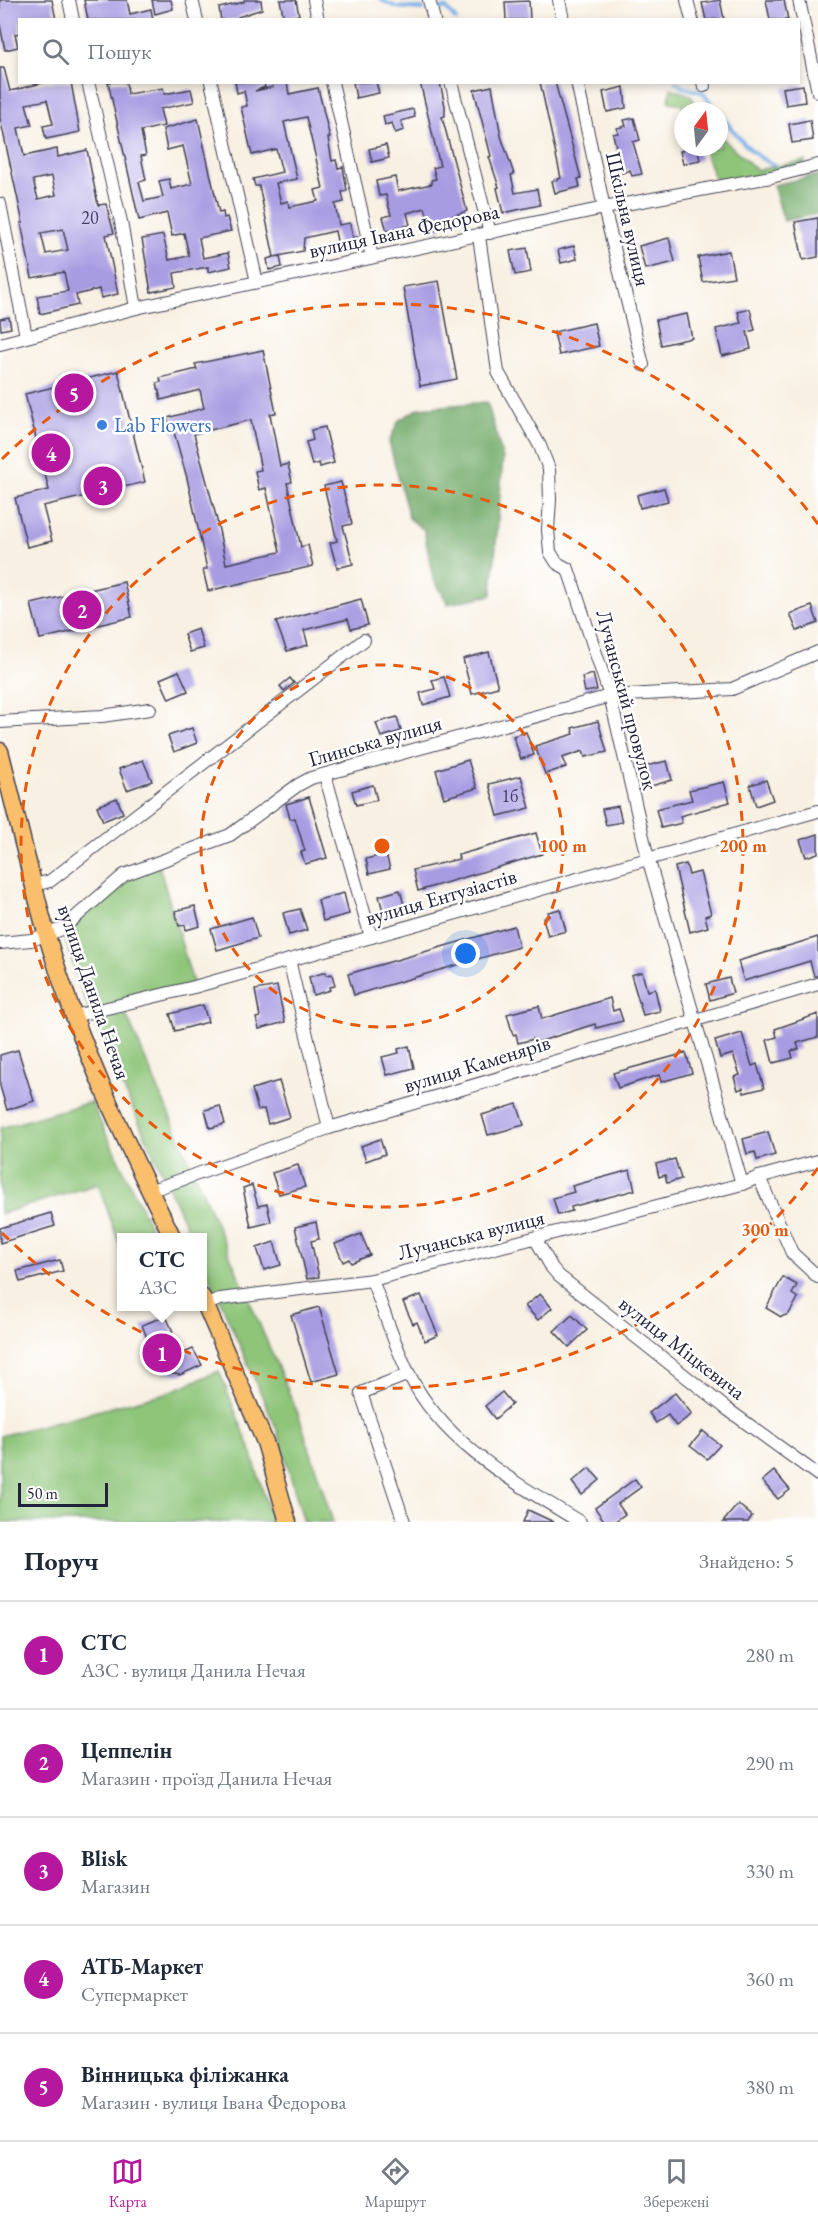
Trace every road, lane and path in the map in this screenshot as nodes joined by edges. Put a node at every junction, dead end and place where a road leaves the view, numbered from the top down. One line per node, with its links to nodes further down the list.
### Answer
1 (69, 0): 8 (street)
2 (192, 0): 9 (street)
3 (314, 0): 10 (street)
4 (429, 0): 11 (street)
5 (559, 0): 12 (street)
6 (687, 0): 13 (street)
7 (799, 0): 19 (street)
8 (73, 18)
9 (196, 18)
10 (318, 18)
11 (434, 18)
12 (563, 18)
13 (692, 18)
14 (88, 84): 26 (street)
15 (211, 84): 25 (street)
16 (332, 84): 24 (street)
17 (451, 84): 23 (street, Лучанський провулок)
18 (577, 84): 22 (street, Шкільна вулиця)
19 (818, 92)
20 (818, 165): 22 (street, вулиця Івана Федорова)
21 (0, 204): 27 (street)
22 (604, 208): 23 (street, вулиця Івана Федорова); 29 (street, Шкільна вулиця)
23 (485, 234): 24 (street, вулиця Івана Федорова); 32 (street, Лучанський провулок)
24 (372, 257): 25 (street, вулиця Івана Федорова)
25 (257, 282): 26 (street, вулиця Івана Федорова)
26 (136, 308): 27 (street, вулиця Івана Федорова)
27 (26, 336): 28 (street, вулиця Івана Федорова)
28 (0, 344)
29 (643, 365)
30 (364, 640): 39 (street)
31 (818, 652): 32 (street, Глинська вулиця)
32 (610, 696): 36 (street, Глинська вулиця); 38 (street, Лучанський провулок)
33 (150, 709): 34 (street)
34 (0, 722)
35 (0, 751): 39 (main road, вулиця Данила Нечая)
36 (325, 775): 40 (street, Глинська вулиця); 41 (street)
37 (818, 811): 38 (street, вулиця Ентузіастів)
38 (648, 858): 41 (street, вулиця Ентузіастів); 46 (street, Лучанський провулок)
39 (34, 885): 40 (main road, вулиця Данила Нечая)
40 (47, 936): 42 (street); 45 (main road, вулиця Данила Нечая)
41 (371, 937): 43 (street, вулиця Ентузіастів)
42 (0, 943)
43 (289, 960): 45 (street, вулиця Ентузіастів); 47 (street)
44 (818, 984): 46 (street, вулиця Каменярів)
45 (74, 1016): 51 (main road, вулиця Данила Нечая)
46 (696, 1020): 47 (street, вулиця Каменярів); 50 (street, Лучанський провулок)
47 (329, 1128): 51 (street, вулиця Каменярів)
48 (818, 1161): 49 (street, Лучанська вулиця)
49 (759, 1177): 50 (street, Лучанська вулиця); 54 (street)
50 (742, 1184): 53 (street, Лучанська вулиця)
51 (149, 1191): 52 (main road, вулиця Данила Нечая)
52 (170, 1233)
53 (535, 1238): 55 (street, Лучанська вулиця); 59 (street, вулиця Міцкевича)
54 (818, 1277)
55 (372, 1280): 56 (street, Лучанська вулиця); 58 (street)
56 (207, 1301)
57 (207, 1308): 60 (main road)
58 (409, 1374): 61 (street); 62 (street)
59 (818, 1475)
60 (288, 1522)
61 (404, 1522)
62 (580, 1522)

